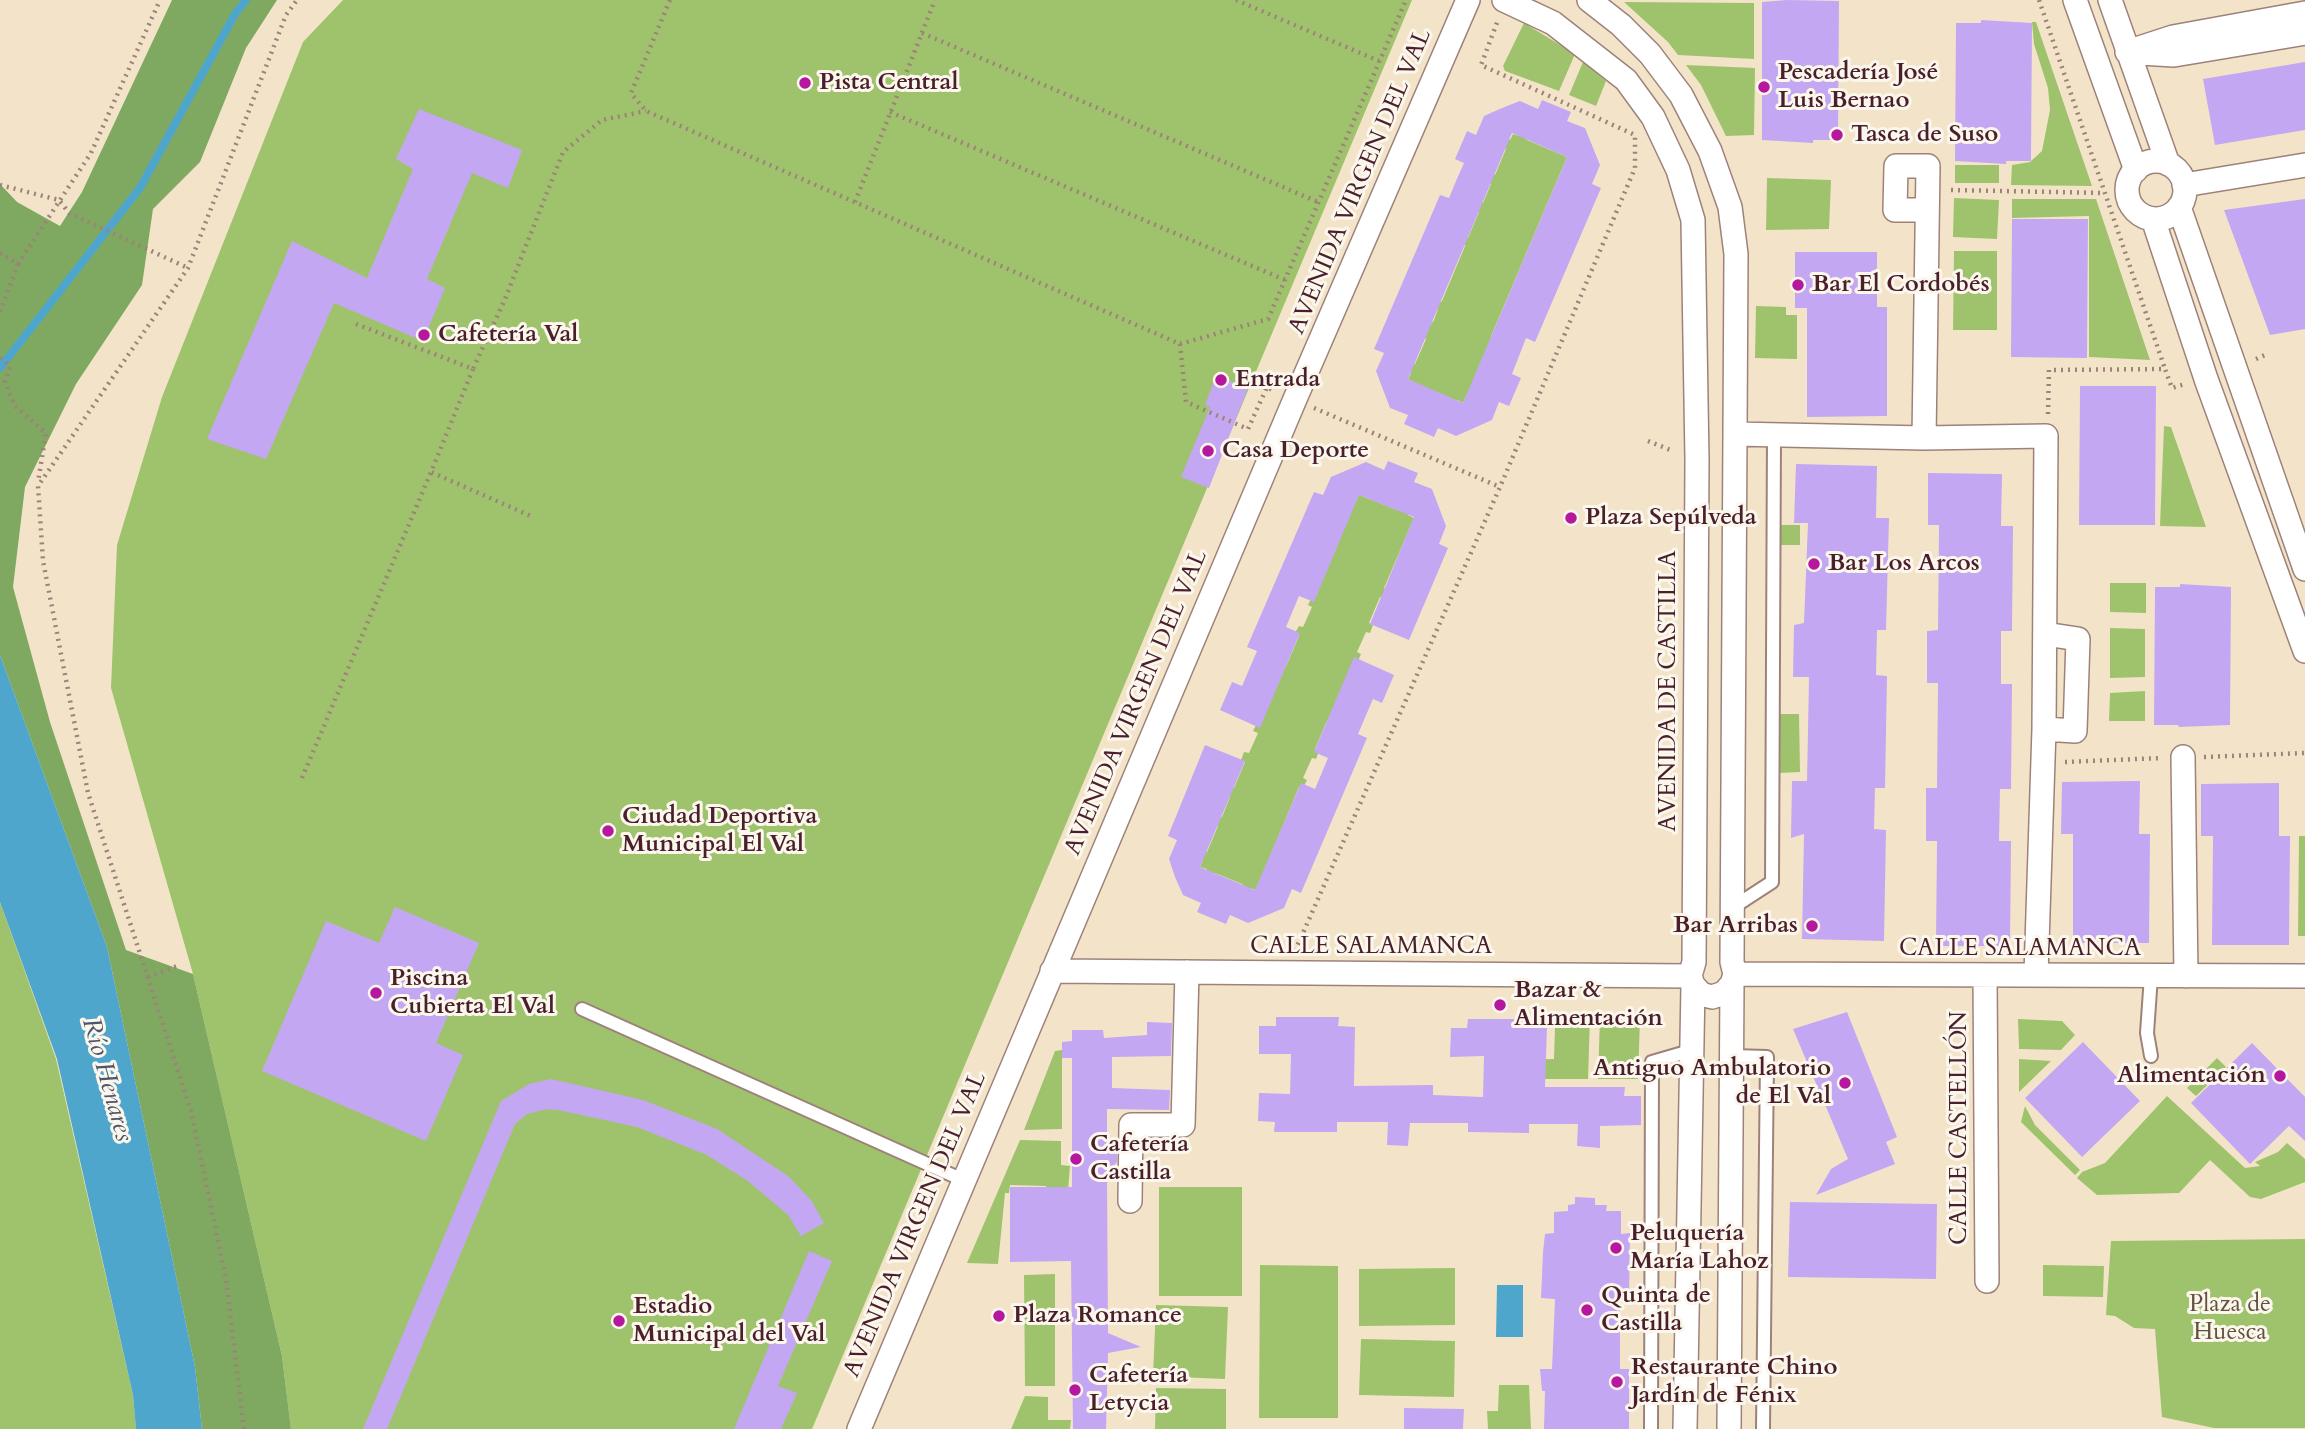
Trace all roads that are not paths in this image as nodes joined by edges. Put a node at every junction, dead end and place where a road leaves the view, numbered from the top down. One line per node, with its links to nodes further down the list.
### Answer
1 (1468, 0): 24 (street, AVENIDA VIRGEN DEL VAL)
2 (1505, 0): 27 (street, AVENIDA DE CASTILLA)
3 (1589, 0): 15 (street)
4 (2076, 0): 11 (street)
5 (2110, 0): 8 (street)
6 (2305, 13): 8 (street)
7 (2305, 33): 8 (street)
8 (2127, 52): 9 (street)
9 (2168, 164): 11 (street); 12 (street)
10 (2305, 165): 12 (street)
11 (2136, 170): 14 (street)
12 (2182, 196): 14 (street); 18 (street)
13 (1927, 200): 17 (street)
14 (2153, 219): 20 (street)
15 (1735, 434): 16 (street); 23 (street)
16 (1774, 434): 17 (street); 23 (lane)
17 (1924, 438): 19 (street)
18 (2305, 569)
19 (2045, 634): 21 (street); 21 (street)
20 (2305, 651)
21 (2043, 729): 28 (street)
22 (2183, 757): 31 (street)
23 (1732, 909): 26 (street)
24 (1052, 971): 25 (street, CALLE SALAMANCA); 37 (street, AVENIDA VIRGEN DEL VAL)
25 (1187, 972): 27 (street, CALLE SALAMANCA); 38 (street)
26 (1733, 973): 27 (street); 27 (street); 29 (street, CALLE SALAMANCA); 35 (street)
27 (1692, 974): 34 (street, AVENIDA DE CASTILLA)
28 (2036, 974): 29 (street, CALLE SALAMANCA); 30 (street, CALLE SALAMANCA)
29 (1985, 975): 39 (street, CALLE CASTELLÓN)
30 (2151, 976): 31 (street, CALLE SALAMANCA); 36 (lane)
31 (2186, 976): 32 (street, CALLE SALAMANCA)
32 (2305, 976)
33 (582, 1009): 37 (lane)
34 (1690, 1051): 41 (lane); 42 (street, AVENIDA DE CASTILLA)
35 (1732, 1056): 43 (street); 44 (lane)
36 (2151, 1056)
37 (963, 1181): 40 (street, AVENIDA VIRGEN DEL VAL)
38 (1130, 1201)
39 (1987, 1281)
40 (859, 1429)
41 (1651, 1429)
42 (1685, 1429)
43 (1730, 1429)
44 (1763, 1429)

